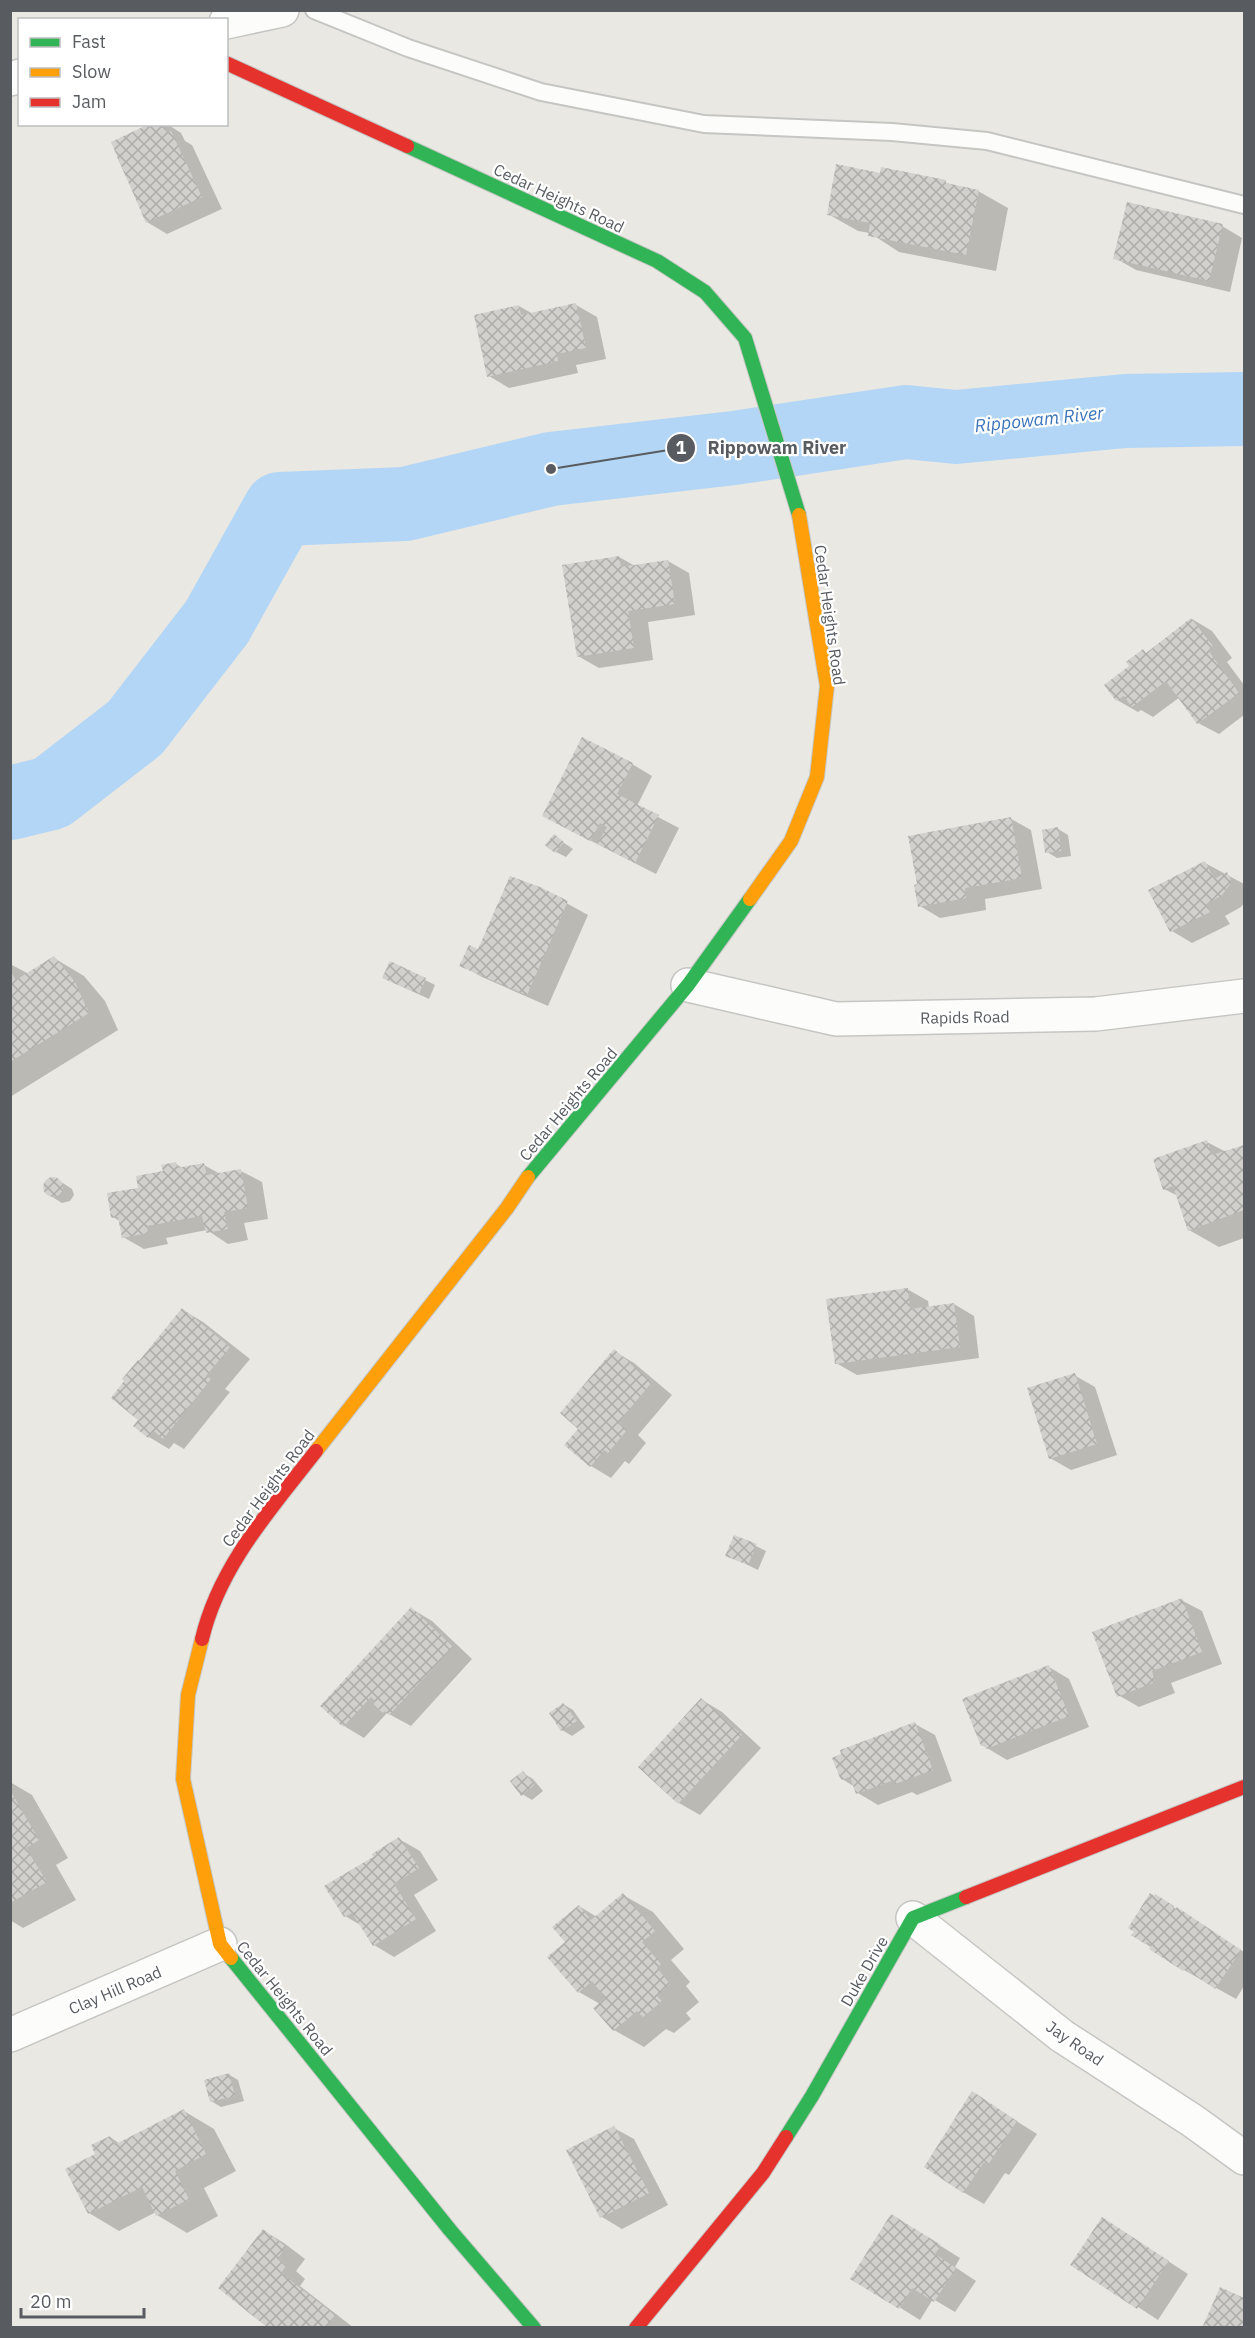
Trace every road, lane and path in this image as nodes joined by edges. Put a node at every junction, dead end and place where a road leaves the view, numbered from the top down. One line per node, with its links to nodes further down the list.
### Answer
1 (282, 10): 3 (street)
2 (314, 10): 5 (lane)
3 (228, 22)
4 (228, 64): 6 (street, Cedar Heights Road)
5 (1245, 205)
6 (688, 985): 7 (street, Rapids Road); 10 (street, Cedar Heights Road)
7 (1245, 996)
8 (1245, 1787): 9 (street)
9 (913, 1918): 12 (street, Jay Road); 14 (street, Duke Drive)
10 (220, 1944): 11 (street, Clay Hill Road); 13 (street, Cedar Heights Road)
11 (10, 2035)
12 (1245, 2158)
13 (534, 2328)
14 (636, 2328)

